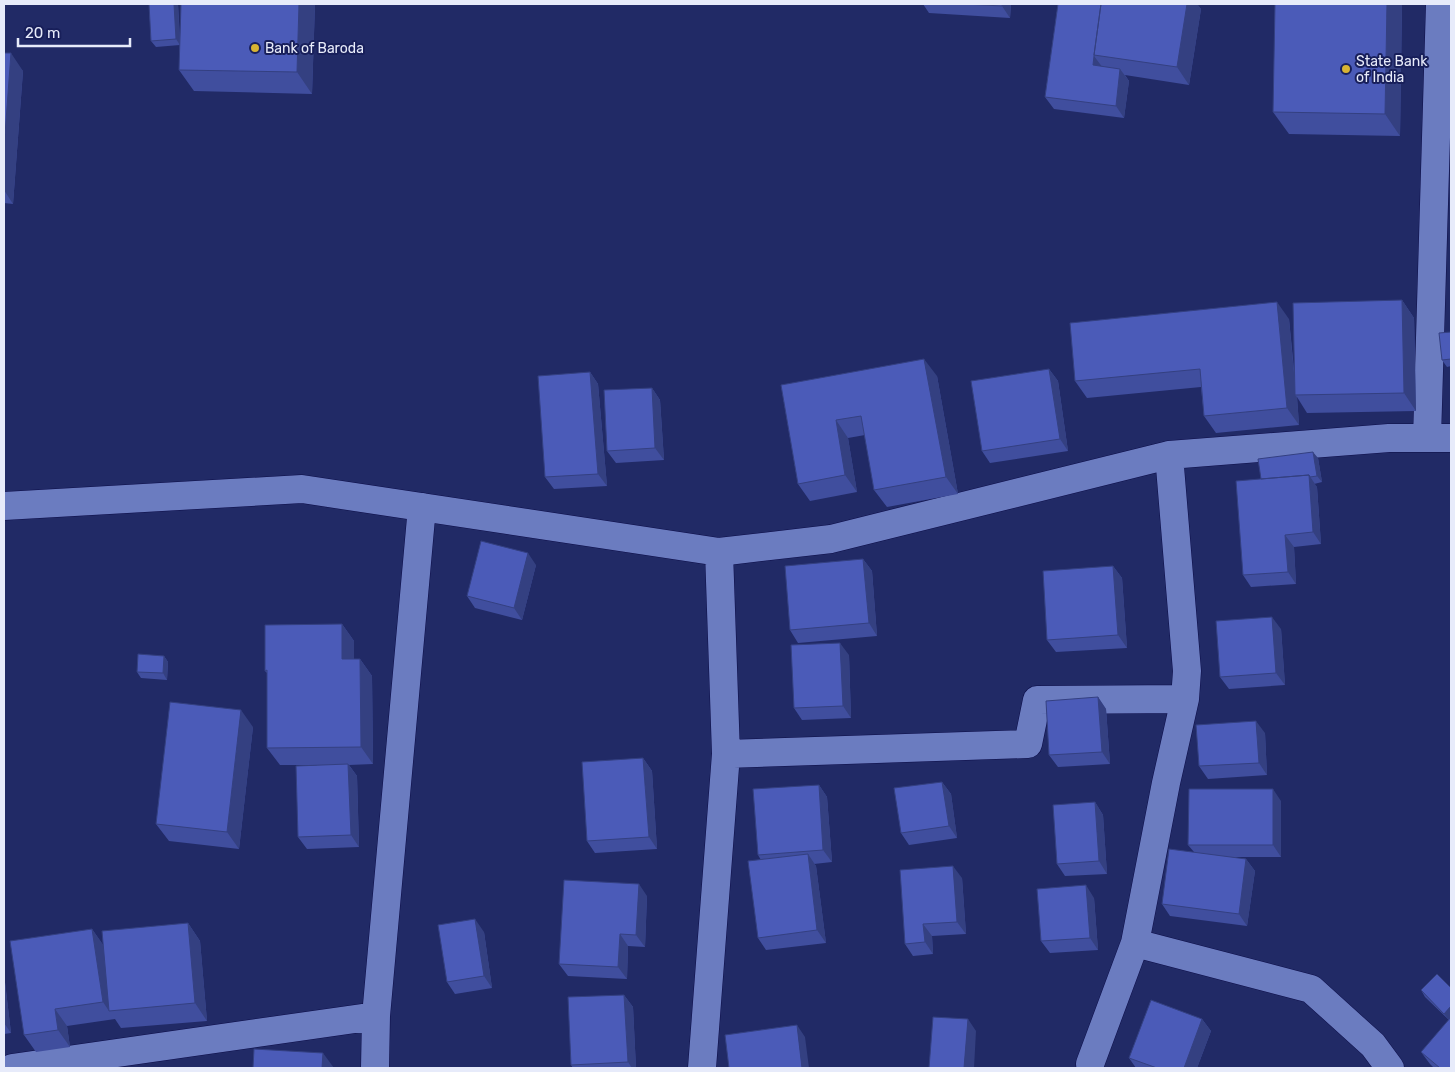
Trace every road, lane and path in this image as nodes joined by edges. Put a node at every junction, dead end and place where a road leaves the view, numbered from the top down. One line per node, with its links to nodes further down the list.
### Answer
1 (1440, 4): 2 (street)
2 (1439, 438): 3 (street)
3 (1169, 455): 6 (street); 7 (street)
4 (4, 506): 5 (street)
5 (422, 507): 6 (street); 10 (street)
6 (719, 552): 8 (street)
7 (1185, 699): 8 (street); 9 (street)
8 (726, 754): 14 (street)
9 (1135, 943): 11 (street); 15 (street)
10 (376, 1016): 12 (street); 13 (street)
11 (1090, 1067)
12 (12, 1068)
13 (375, 1068)
14 (702, 1068)
15 (1390, 1068)

